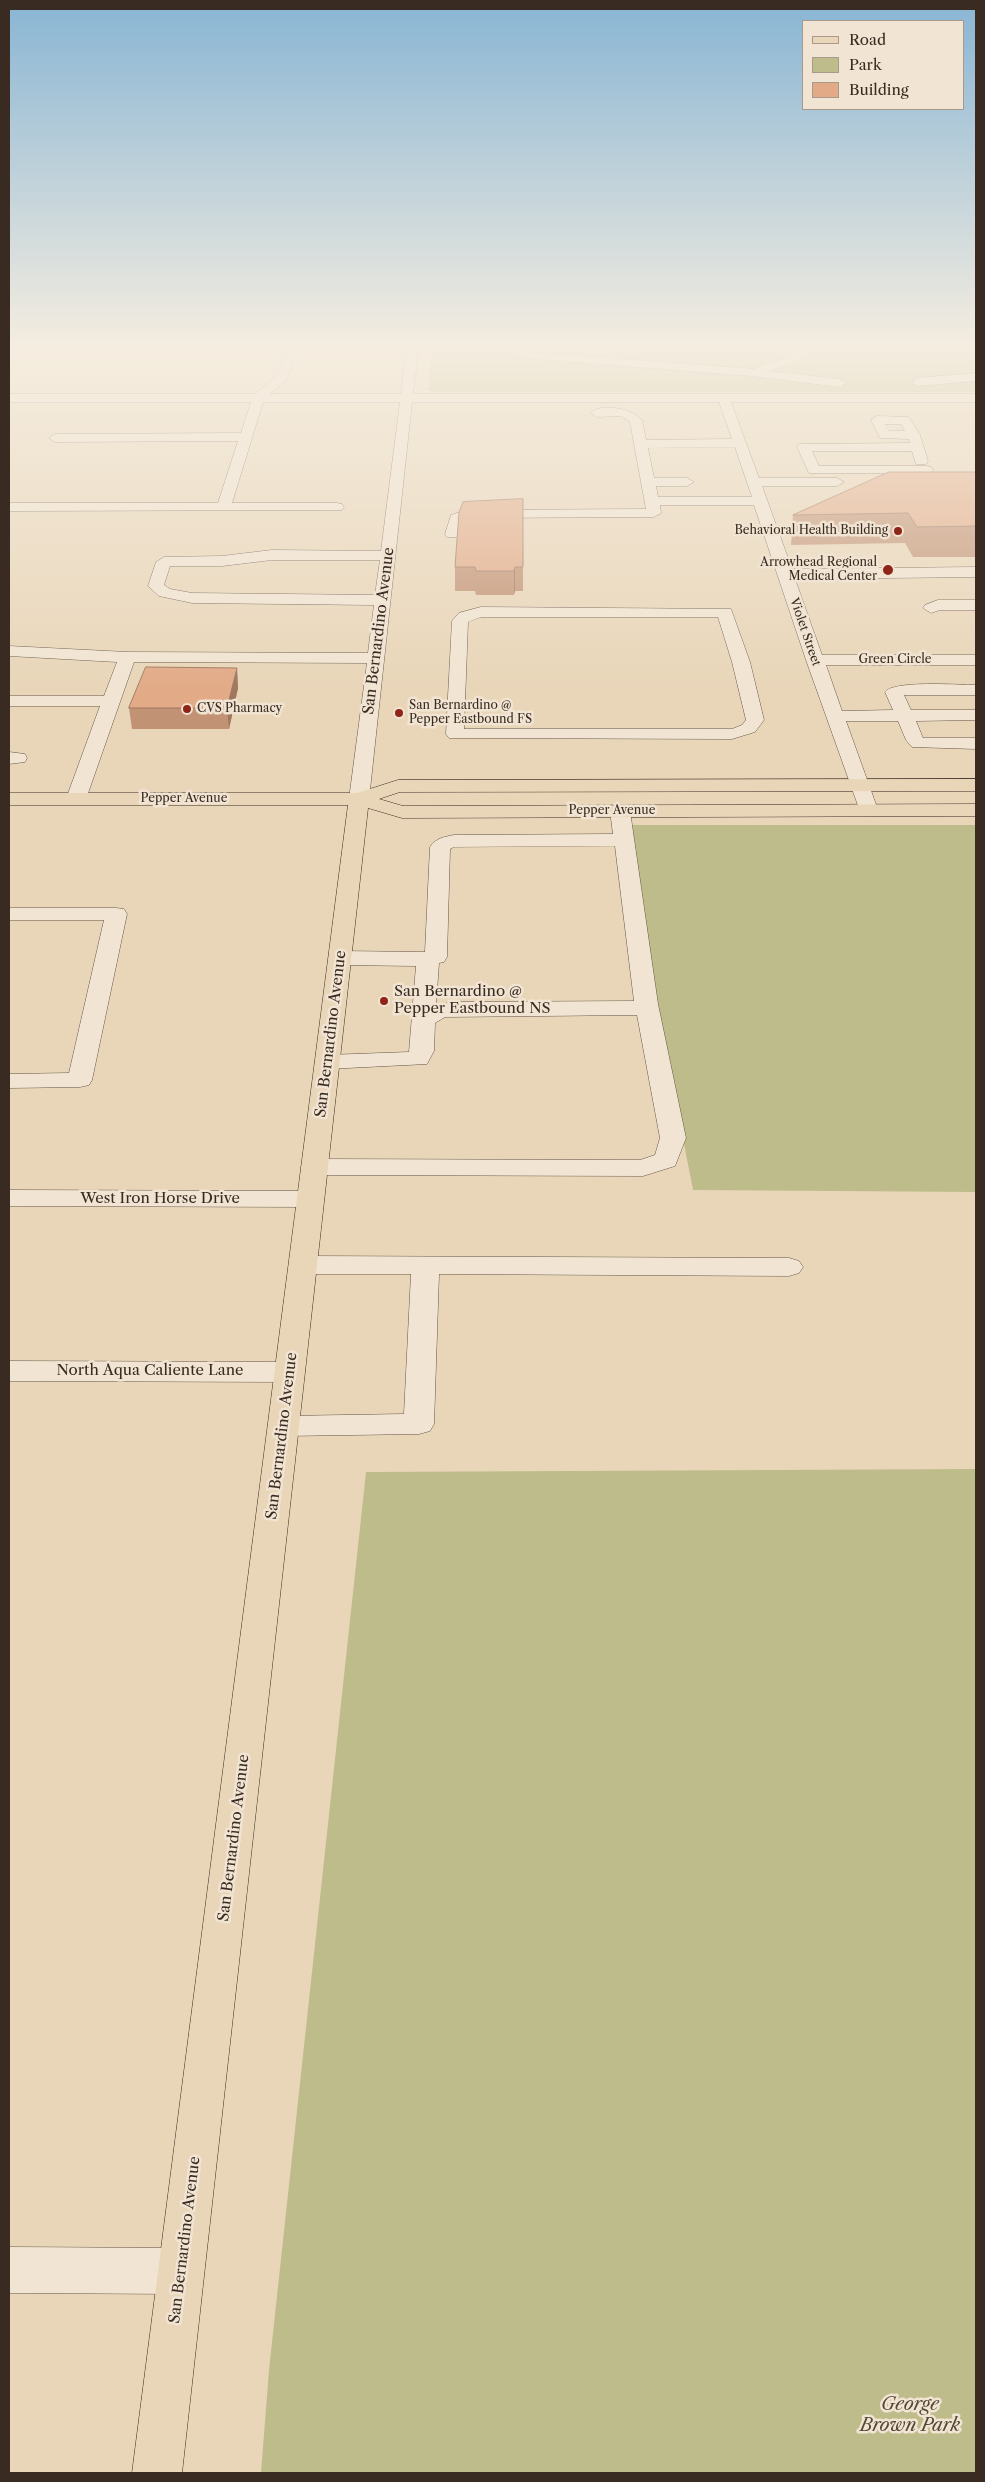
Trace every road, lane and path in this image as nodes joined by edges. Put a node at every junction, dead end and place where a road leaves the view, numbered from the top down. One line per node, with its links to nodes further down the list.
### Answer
1 (239, 461): 11 (street)
2 (399, 461): 15 (street, San Bernardino Avenue)
3 (644, 461): 9 (street)
4 (745, 461): 10 (street, Violet Street)
5 (810, 461): 7 (street)
6 (921, 461): 7 (street)
7 (930, 476): 10 (street)
8 (687, 482): 9 (street)
9 (650, 493): 10 (street); 14 (street)
10 (757, 493): 18 (street, Violet Street)
11 (224, 506): 12 (street); 13 (street)
12 (9, 507)
13 (338, 507)
14 (452, 534)
15 (388, 556): 20 (street, San Bernardino Avenue); 20 (street)
16 (976, 565): 19 (street)
17 (976, 572): 19 (street)
18 (785, 574): 19 (street); 26 (street, Violet Street)
19 (920, 574)
20 (382, 600): 25 (street, San Bernardino Avenue)
21 (976, 605): 22 (street)
22 (976, 610)
23 (9, 651): 24 (street)
24 (127, 657): 25 (street); 30 (street)
25 (376, 658): 40 (street, San Bernardino Avenue)
26 (814, 660): 27 (street, Green Circle); 36 (street, Violet Street)
27 (976, 660)
28 (457, 678): 28 (street)
29 (976, 690): 34 (street)
30 (110, 701): 31 (street); 42 (street)
31 (9, 702)
32 (36, 714): 33 (street)
33 (9, 715)
34 (904, 715): 35 (street); 36 (street); 37 (street)
35 (976, 715)
36 (834, 716): 38 (street, Violet Street)
37 (976, 744)
38 (859, 785): 39 (main road, Pepper Avenue); 40 (main road, Pepper Avenue); 43 (street, Violet Street)
39 (976, 785)
40 (359, 798): 42 (main road, Pepper Avenue); 45 (main road, Pepper Avenue); 48 (main road, San Bernardino Avenue)
41 (9, 799): 42 (main road, Pepper Avenue)
42 (76, 799)
43 (868, 810): 44 (main road, Pepper Avenue); 45 (main road, Pepper Avenue)
44 (976, 810)
45 (620, 811): 46 (street)
46 (624, 840): 49 (street); 50 (street)
47 (9, 914): 53 (street)
48 (340, 958): 49 (street); 52 (main road, San Bernardino Avenue)
49 (428, 959): 51 (street)
50 (646, 1004): 51 (street); 54 (street, West Iron Horse Drive)
51 (423, 1020): 52 (street)
52 (327, 1062): 54 (main road, San Bernardino Avenue)
53 (9, 1081)
54 (313, 1183): 55 (street, West Iron Horse Drive); 56 (main road, San Bernardino Avenue)
55 (9, 1198)
56 (303, 1265): 57 (street); 60 (main road, San Bernardino Avenue)
57 (426, 1267): 58 (street); 61 (street)
58 (789, 1267)
59 (9, 1371): 60 (street, North Aqua Caliente Lane)
60 (290, 1372): 61 (main road, San Bernardino Avenue)
61 (284, 1426): 63 (main road, San Bernardino Avenue)
62 (9, 2270): 63 (street)
63 (181, 2271): 64 (main road, San Bernardino Avenue)
64 (157, 2473)

